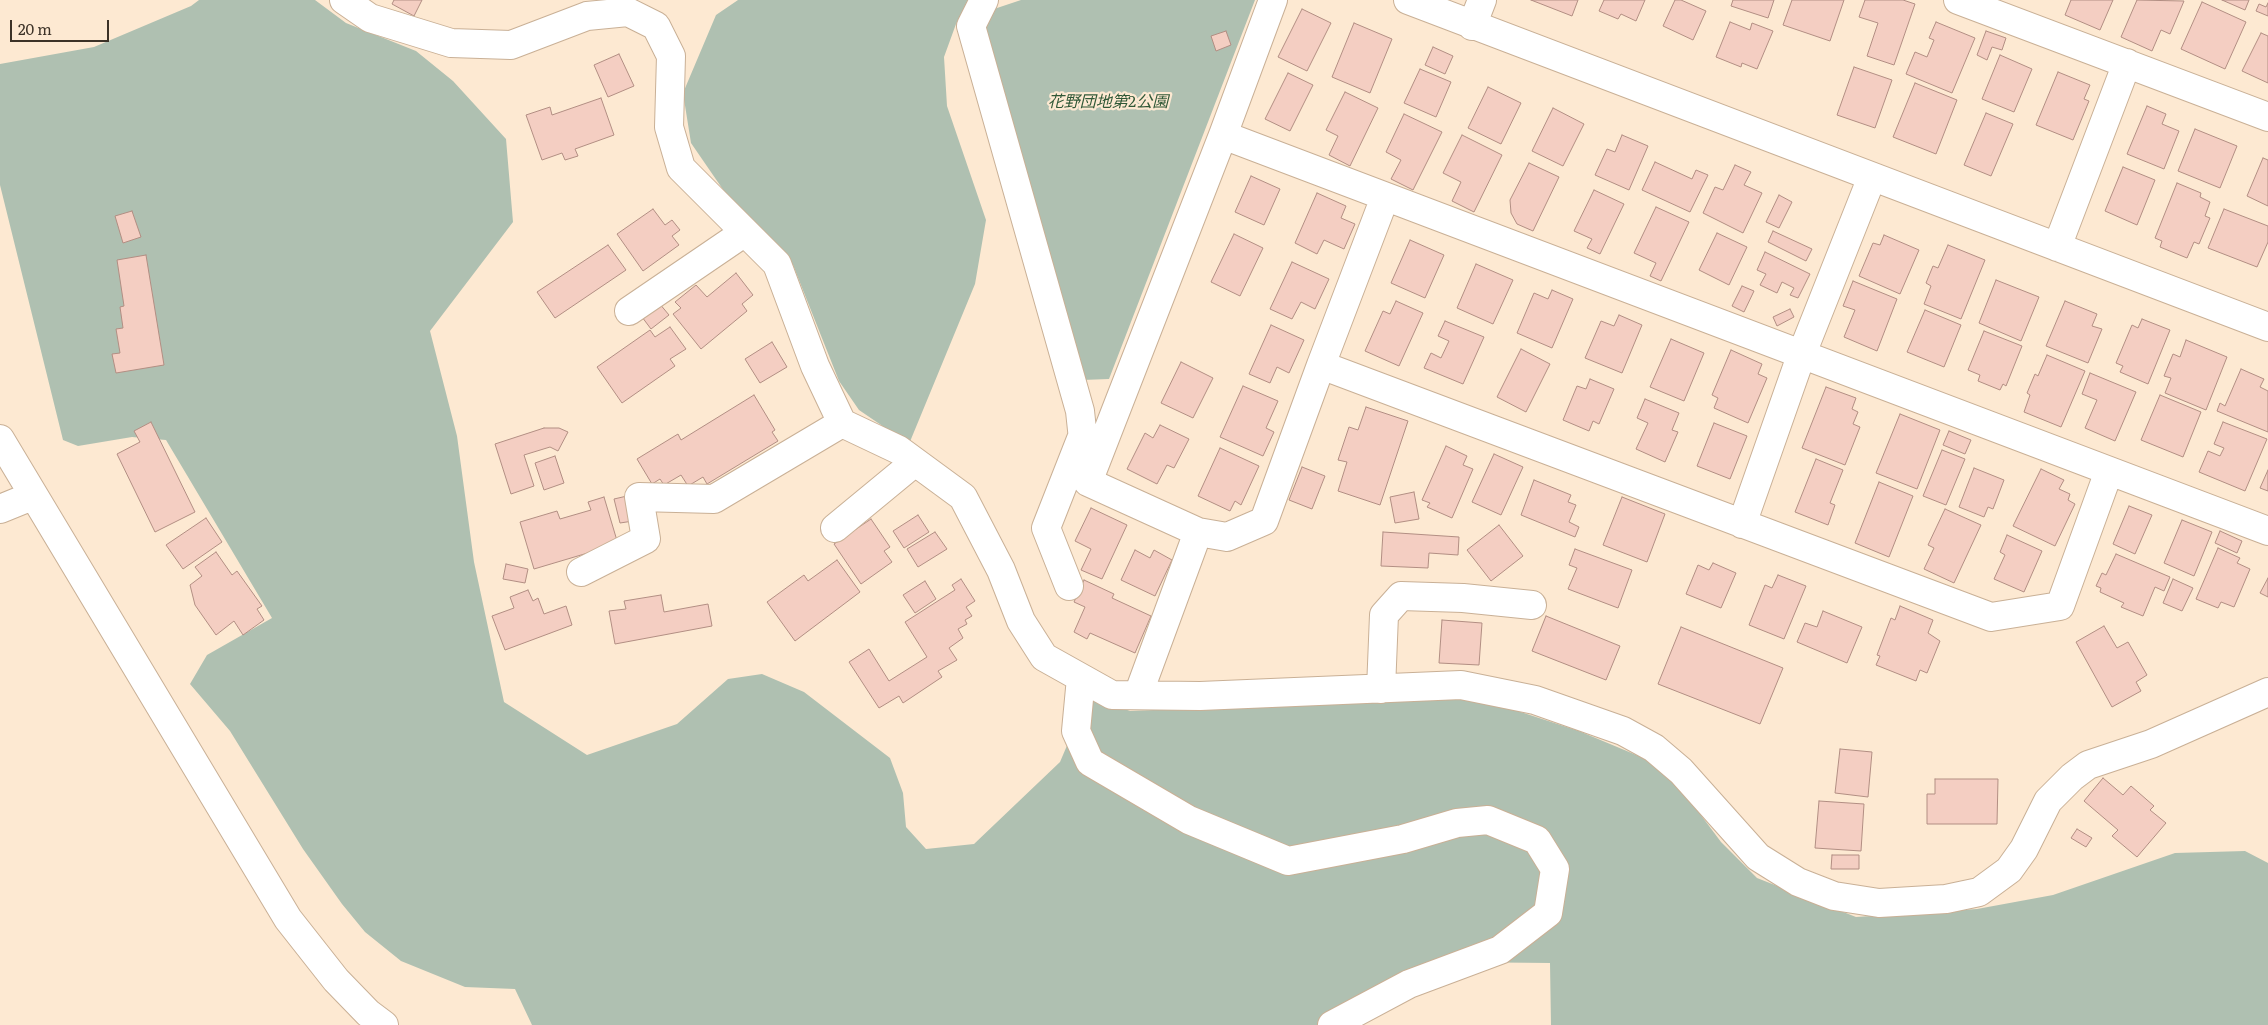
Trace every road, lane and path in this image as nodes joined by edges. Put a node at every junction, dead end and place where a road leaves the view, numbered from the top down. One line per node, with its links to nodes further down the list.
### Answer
1 (344, 0): 13 (street)
2 (984, 0): 20 (street)
3 (1273, 0): 10 (street)
4 (1408, 0): 7 (street)
5 (1482, 0): 7 (street)
6 (1958, 0): 8 (street)
7 (1472, 26): 11 (street)
8 (2126, 63): 9 (street); 14 (street)
9 (2268, 117)
10 (1223, 136): 12 (street); 24 (street)
11 (1872, 177): 14 (street); 17 (street)
12 (1385, 197): 17 (street); 18 (street)
13 (744, 232): 15 (street); 19 (street)
14 (2058, 247): 16 (street)
15 (629, 311)
16 (2268, 327)
17 (1801, 356): 23 (street); 27 (street)
18 (1322, 365): 27 (street); 30 (street)
19 (842, 423): 22 (street); 31 (street)
20 (1082, 435): 24 (street); 32 (street)
21 (0, 439): 25 (street)
22 (915, 462): 28 (street); 34 (street)
23 (2109, 471): 27 (street); 29 (street)
24 (1088, 482): 30 (street)
25 (32, 496): 26 (street); 38 (street)
26 (0, 509)
27 (1742, 524)
28 (835, 528)
29 (2268, 531)
30 (1198, 532): 37 (street)
31 (581, 572)
32 (1069, 586)
33 (1532, 605): 35 (street)
34 (1082, 678): 37 (street); 39 (street)
35 (1380, 689): 36 (street); 37 (street)
36 (2268, 692)
37 (1138, 695)
38 (384, 1025)
39 (1332, 1025)

